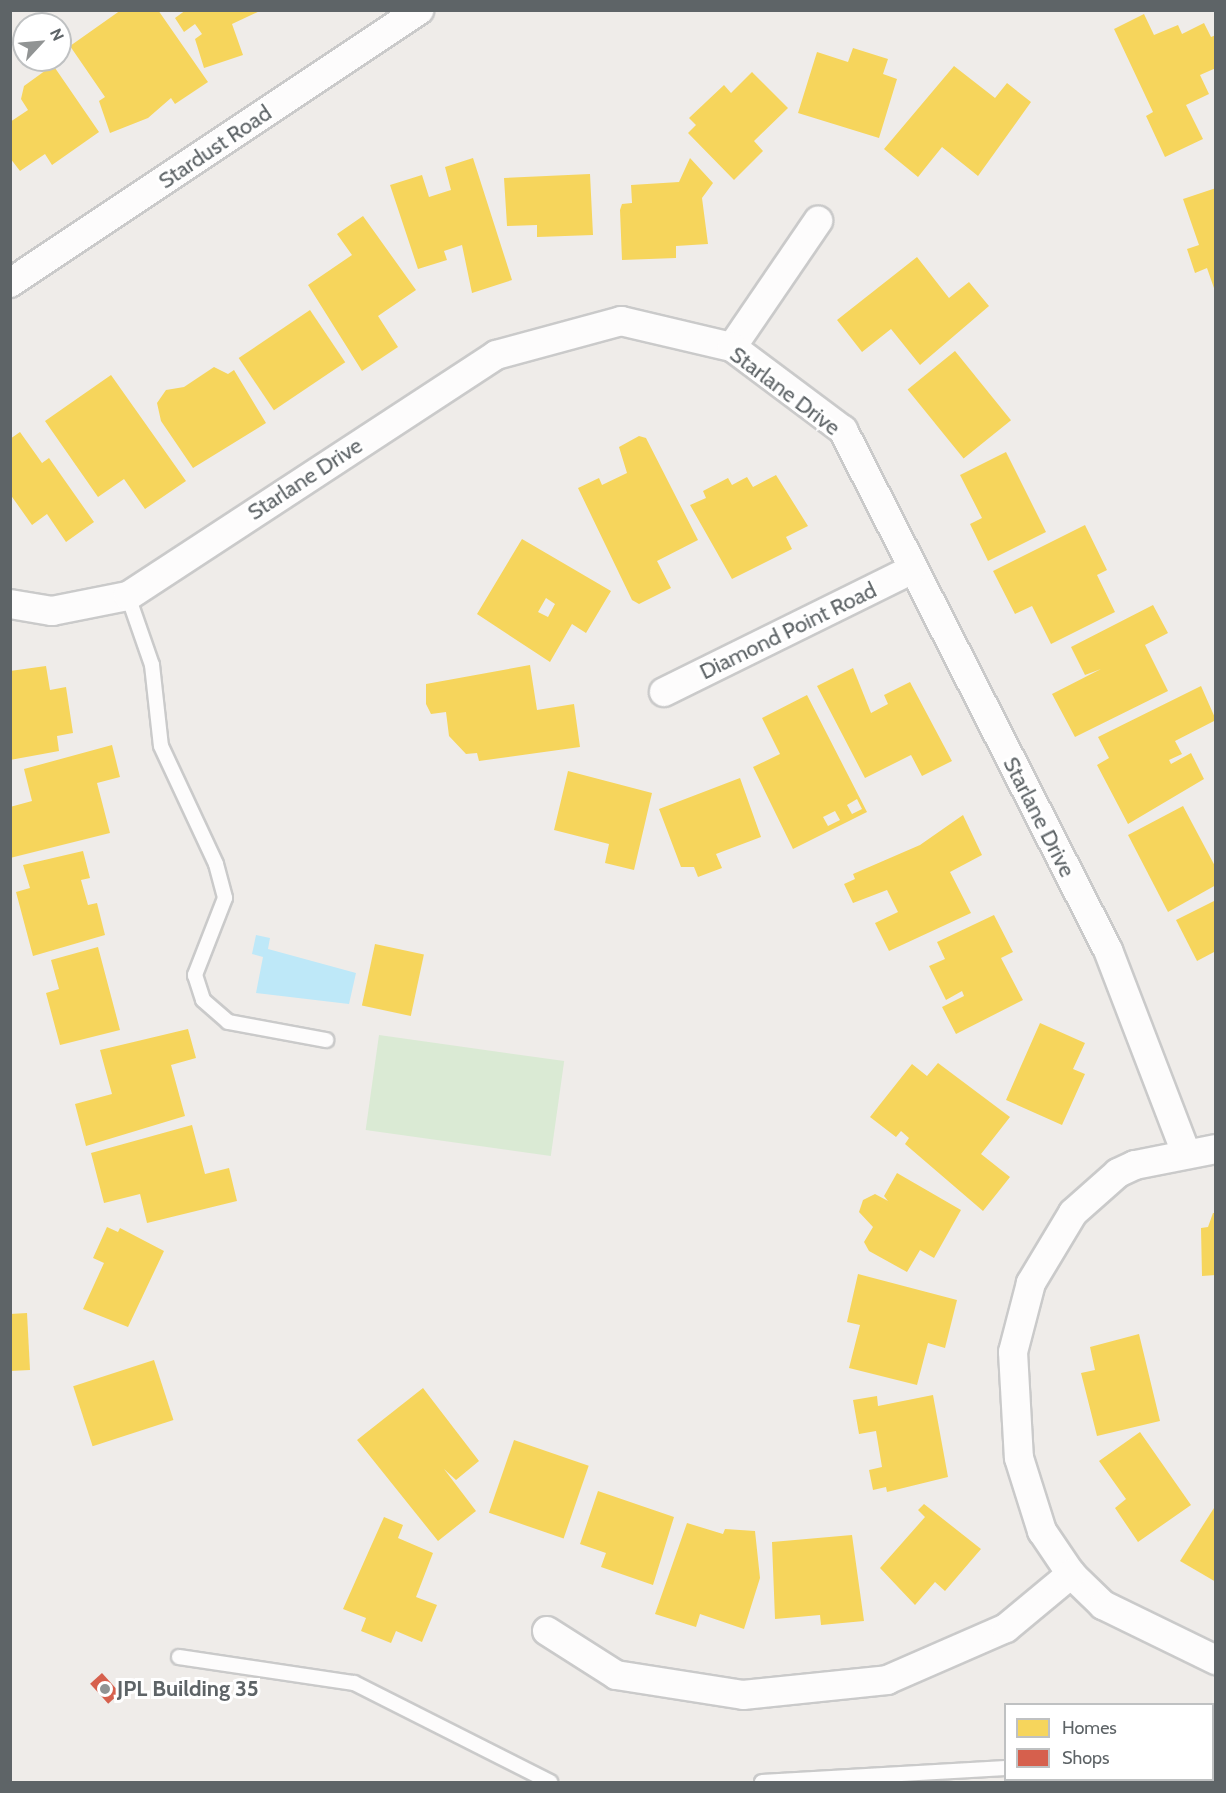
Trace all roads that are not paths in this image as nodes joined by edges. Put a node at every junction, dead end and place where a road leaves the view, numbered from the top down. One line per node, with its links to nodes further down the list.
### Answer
1 (419, 10): 3 (street, Stardust Road)
2 (818, 220): 4 (street)
3 (10, 282)
4 (732, 347): 5 (street, Starlane Drive); 6 (street, Starlane Drive)
5 (911, 570): 8 (street, Diamond Point Road); 11 (street, Starlane Drive)
6 (128, 596): 7 (street, Starlane Drive); 9 (lane)
7 (10, 604)
8 (664, 692)
9 (326, 1040)
10 (1215, 1149): 11 (street)
11 (1186, 1153): 12 (street)
12 (1071, 1574): 13 (street); 15 (street)
13 (547, 1631)
14 (179, 1657): 17 (lane)
15 (1215, 1660)
16 (1004, 1767): 18 (lane)
17 (550, 1782)
18 (762, 1782)

